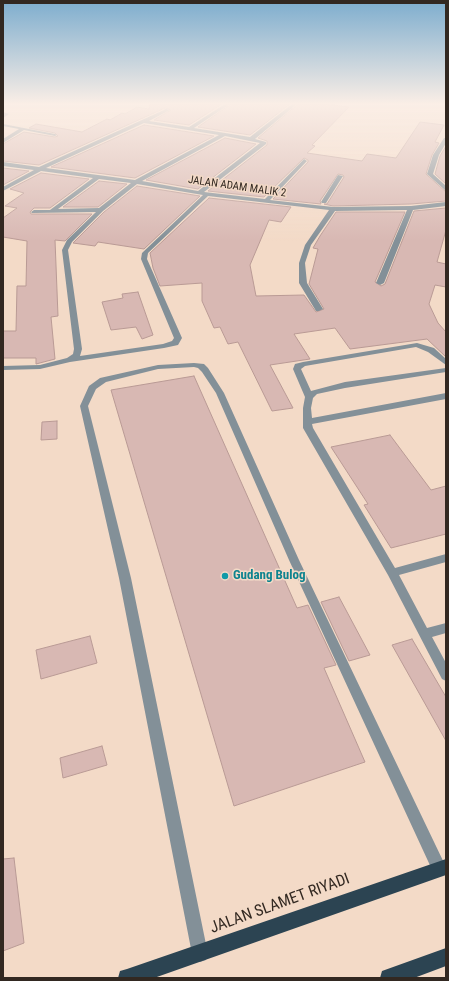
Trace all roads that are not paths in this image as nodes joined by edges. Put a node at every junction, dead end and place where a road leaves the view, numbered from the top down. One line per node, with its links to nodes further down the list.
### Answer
1 (80, 150): 7 (street)
2 (196, 150): 10 (street)
3 (256, 150): 13 (street)
4 (439, 150): 12 (street)
5 (304, 161): 15 (street)
6 (3, 164): 7 (street, JALAN ADAM MALIK 2)
7 (40, 169): 9 (street, JALAN ADAM MALIK 2); 11 (street)
8 (340, 176): 17 (street)
9 (98, 177): 10 (street, JALAN ADAM MALIK 2); 20 (street)
10 (136, 182): 13 (street, JALAN ADAM MALIK 2); 21 (street)
11 (3, 189)
12 (446, 189)
13 (199, 193): 14 (street, JALAN ADAM MALIK 2)
14 (208, 194): 15 (street, JALAN ADAM MALIK 2); 25 (street)
15 (266, 201): 17 (street, JALAN ADAM MALIK 2)
16 (446, 204): 18 (street, JALAN ADAM MALIK 2)
17 (323, 205): 19 (street, JALAN ADAM MALIK 2)
18 (411, 208): 19 (street, JALAN ADAM MALIK 2); 23 (street)
19 (333, 209): 24 (street)
20 (53, 210): 21 (street); 22 (street)
21 (101, 210): 25 (street)
22 (34, 212)
23 (380, 283)
24 (319, 309)
25 (70, 360): 27 (street)
26 (446, 363): 30 (street)
27 (3, 368)
28 (446, 370): 30 (street)
29 (446, 396): 31 (street)
30 (309, 397): 31 (street)
31 (308, 422): 33 (street)
32 (446, 558): 33 (street)
33 (392, 573): 35 (street)
34 (446, 628): 35 (street)
35 (424, 634): 36 (street)
36 (446, 675)
37 (442, 868): 38 (highway, JALAN SLAMET RIYADI); 38 (street)
38 (200, 954): 40 (highway, JALAN SLAMET RIYADI)
39 (446, 957): 41 (highway)
40 (127, 978)
41 (389, 978)

